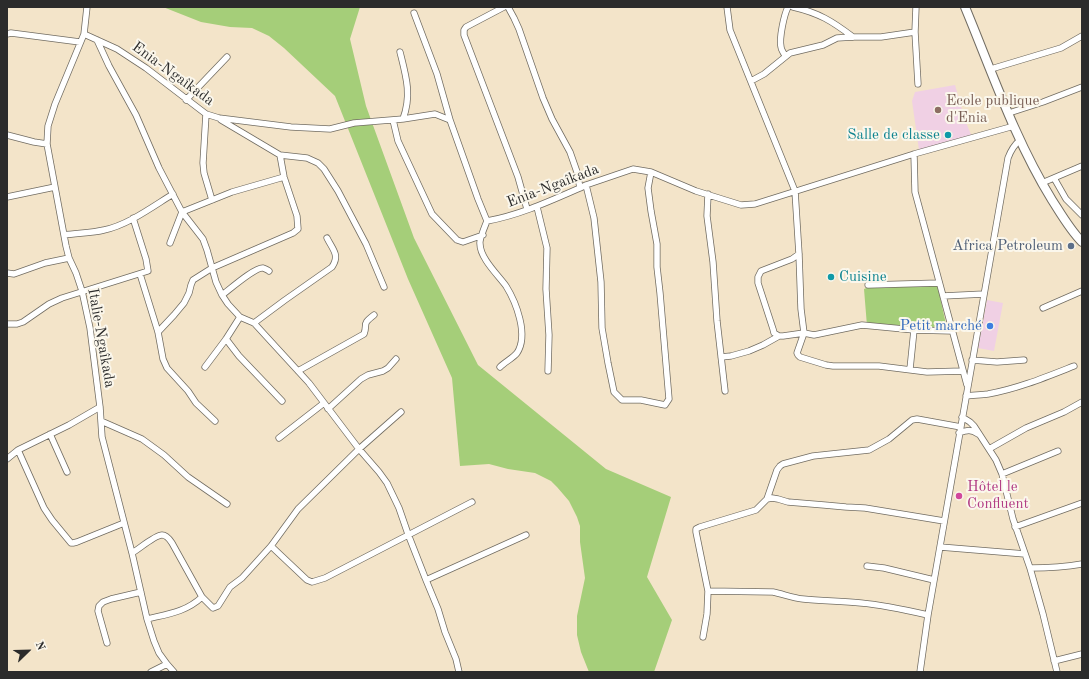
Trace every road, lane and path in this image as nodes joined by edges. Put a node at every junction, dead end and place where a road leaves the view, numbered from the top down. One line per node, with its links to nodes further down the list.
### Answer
1 (87, 7): 12 (street, Italie-Ngaîkada)
2 (504, 7): 51 (street)
3 (508, 7): 44 (street)
4 (727, 7): 21 (street)
5 (788, 7): 18 (street)
6 (793, 7): 14 (street)
7 (916, 7): 10 (street)
8 (965, 7): 20 (highway)
9 (414, 13): 30 (street)
10 (915, 32): 14 (street); 22 (street)
11 (7, 34): 16 (street)
12 (84, 34): 15 (street, Enia-Ngaîkada); 16 (street, Italie-Ngaîkada)
13 (1082, 36): 20 (street)
14 (853, 37): 18 (street)
15 (97, 40): 24 (street, Enia-Ngaîkada); 46 (street)
16 (80, 42): 34 (street, Italie-Ngaîkada)
17 (400, 52): 28 (street)
18 (785, 56): 21 (street)
19 (227, 57): 24 (street)
20 (991, 69): 25 (highway)
21 (751, 81): 45 (street)
22 (918, 84)
23 (1082, 87): 25 (street)
24 (186, 100): 26 (street, Enia-Ngaîkada)
25 (1008, 113): 31 (highway)
26 (206, 114): 27 (street, Enia-Ngaîkada); 49 (street)
27 (219, 118): 29 (street, Enia-Ngaîkada); 36 (street)
28 (403, 119): 29 (street, Enia-Ngaîkada); 30 (street, Enia-Ngaîkada)
29 (393, 120): 57 (street)
30 (450, 120): 55 (street)
31 (1014, 126): 33 (highway); 35 (street, Enia-Ngaîkada)
32 (7, 135): 34 (street)
33 (1020, 140): 42 (highway); 72 (street)
34 (47, 144): 43 (street, Italie-Ngaîkada)
35 (914, 154): 45 (street, Enia-Ngaîkada); 67 (street)
36 (280, 155): 39 (street); 69 (street)
37 (1082, 166): 40 (street)
38 (651, 172): 41 (street, Enia-Ngaîkada); 41 (street); 47 (street, Enia-Ngaîkada)
39 (284, 178): 49 (street); 63 (street)
40 (1054, 178): 42 (street); 53 (street)
41 (586, 184): 44 (street, Enia-Ngaîkada)
42 (1042, 184): 60 (highway)
43 (55, 187): 48 (street); 56 (street, Italie-Ngaîkada)
44 (580, 188): 50 (street, Enia-Ngaîkada)
45 (795, 192): 47 (street, Enia-Ngaîkada); 61 (street)
46 (173, 194): 52 (street); 54 (street)
47 (708, 194): 86 (street)
48 (7, 197)
49 (212, 200): 52 (street)
50 (537, 207): 51 (street, Enia-Ngaîkada); 95 (street)
51 (526, 210): 55 (street, Enia-Ngaîkada)
52 (182, 212): 59 (street); 63 (street)
53 (1082, 215)
54 (133, 218): 56 (street); 66 (street)
55 (487, 221): 57 (street)
56 (64, 235): 62 (street, Italie-Ngaîkada)
57 (483, 235): 92 (street)
58 (327, 238): 78 (street)
59 (170, 242)
60 (1082, 242)
61 (799, 254): 83 (street); 84 (street)
62 (69, 258): 65 (street); 70 (street, Italie-Ngaîkada)
63 (212, 268): 73 (street); 82 (street)
64 (268, 271): 73 (street)
65 (7, 274)
66 (140, 274): 70 (street); 82 (street)
67 (939, 283): 68 (street); 74 (street)
68 (868, 285)
69 (384, 287)
70 (82, 291): 79 (street); 103 (street, Italie-Ngaîkada)
71 (1082, 291): 75 (street)
72 (984, 294): 74 (street); 88 (street)
73 (222, 295): 77 (street)
74 (943, 296): 81 (street)
75 (1043, 308)
76 (374, 315): 94 (street)
77 (240, 317): 78 (street); 85 (street)
78 (254, 323): 94 (street)
79 (7, 324)
80 (914, 330): 81 (street); 83 (street); 93 (street)
81 (952, 331): 96 (street)
82 (158, 332): 108 (street)
83 (804, 333): 84 (street); 93 (street)
84 (779, 336): 86 (street)
85 (226, 339): 91 (street); 100 (street)
86 (721, 357): 98 (street)
87 (396, 359): 104 (street)
88 (972, 360): 89 (street); 97 (street)
89 (1024, 360)
90 (1074, 366): 99 (street)
91 (205, 367)
92 (500, 367)
93 (910, 369): 96 (street)
94 (298, 371): 102 (street)
95 (548, 371)
96 (963, 371): 97 (street)
97 (968, 388): 99 (street)
98 (725, 391)
99 (966, 396): 106 (street)
100 (282, 401)
101 (1082, 402): 115 (street)
102 (324, 403): 104 (street); 113 (street)
103 (100, 407): 107 (street, Italie-Ngaîkada); 111 (street)
104 (328, 408): 114 (street)
105 (401, 412): 114 (street)
106 (962, 417): 109 (street); 112 (street)
107 (101, 421): 124 (street); 126 (street, Italie-Ngaîkada)
108 (215, 421)
109 (960, 427): 110 (street); 121 (street)
110 (959, 433): 112 (street); 125 (street)
111 (50, 434): 116 (street); 119 (street)
112 (978, 434): 115 (street)
113 (279, 438)
114 (358, 449): 128 (street); 130 (street)
115 (989, 449): 120 (street)
116 (18, 450): 118 (street); 126 (street)
117 (1058, 451): 120 (street)
118 (7, 459)
119 (67, 472)
120 (1002, 474): 127 (street)
121 (767, 499): 125 (street); 139 (street)
122 (472, 502): 128 (street)
123 (1082, 503): 127 (street)
124 (227, 504)
125 (944, 521): 131 (street)
126 (124, 523): 132 (street, Italie-Ngaîkada)
127 (1015, 526): 133 (street)
128 (408, 534): 130 (street); 137 (street)
129 (526, 535): 137 (street)
130 (271, 546): 141 (street)
131 (940, 547): 133 (street); 138 (street)
132 (132, 553): 140 (street, Italie-Ngaîkada); 141 (street)
133 (1025, 554): 136 (street)
134 (1082, 564): 136 (street)
135 (867, 566): 138 (street)
136 (1030, 568): 147 (street)
137 (426, 580): 151 (street)
138 (934, 580): 142 (street)
139 (708, 591): 142 (street); 144 (street)
140 (141, 592): 143 (street, Italie-Ngaîkada); 145 (street)
141 (202, 597): 143 (street)
142 (928, 615): 152 (street)
143 (147, 619): 148 (street, Italie-Ngaîkada)
144 (703, 637)
145 (107, 643)
146 (1082, 654): 147 (street)
147 (1054, 661): 153 (street)
148 (167, 664): 149 (street); 150 (street, Italie-Ngaîkada)
149 (150, 672)
150 (174, 672)
151 (458, 672)
152 (920, 672)
153 (1057, 672)

